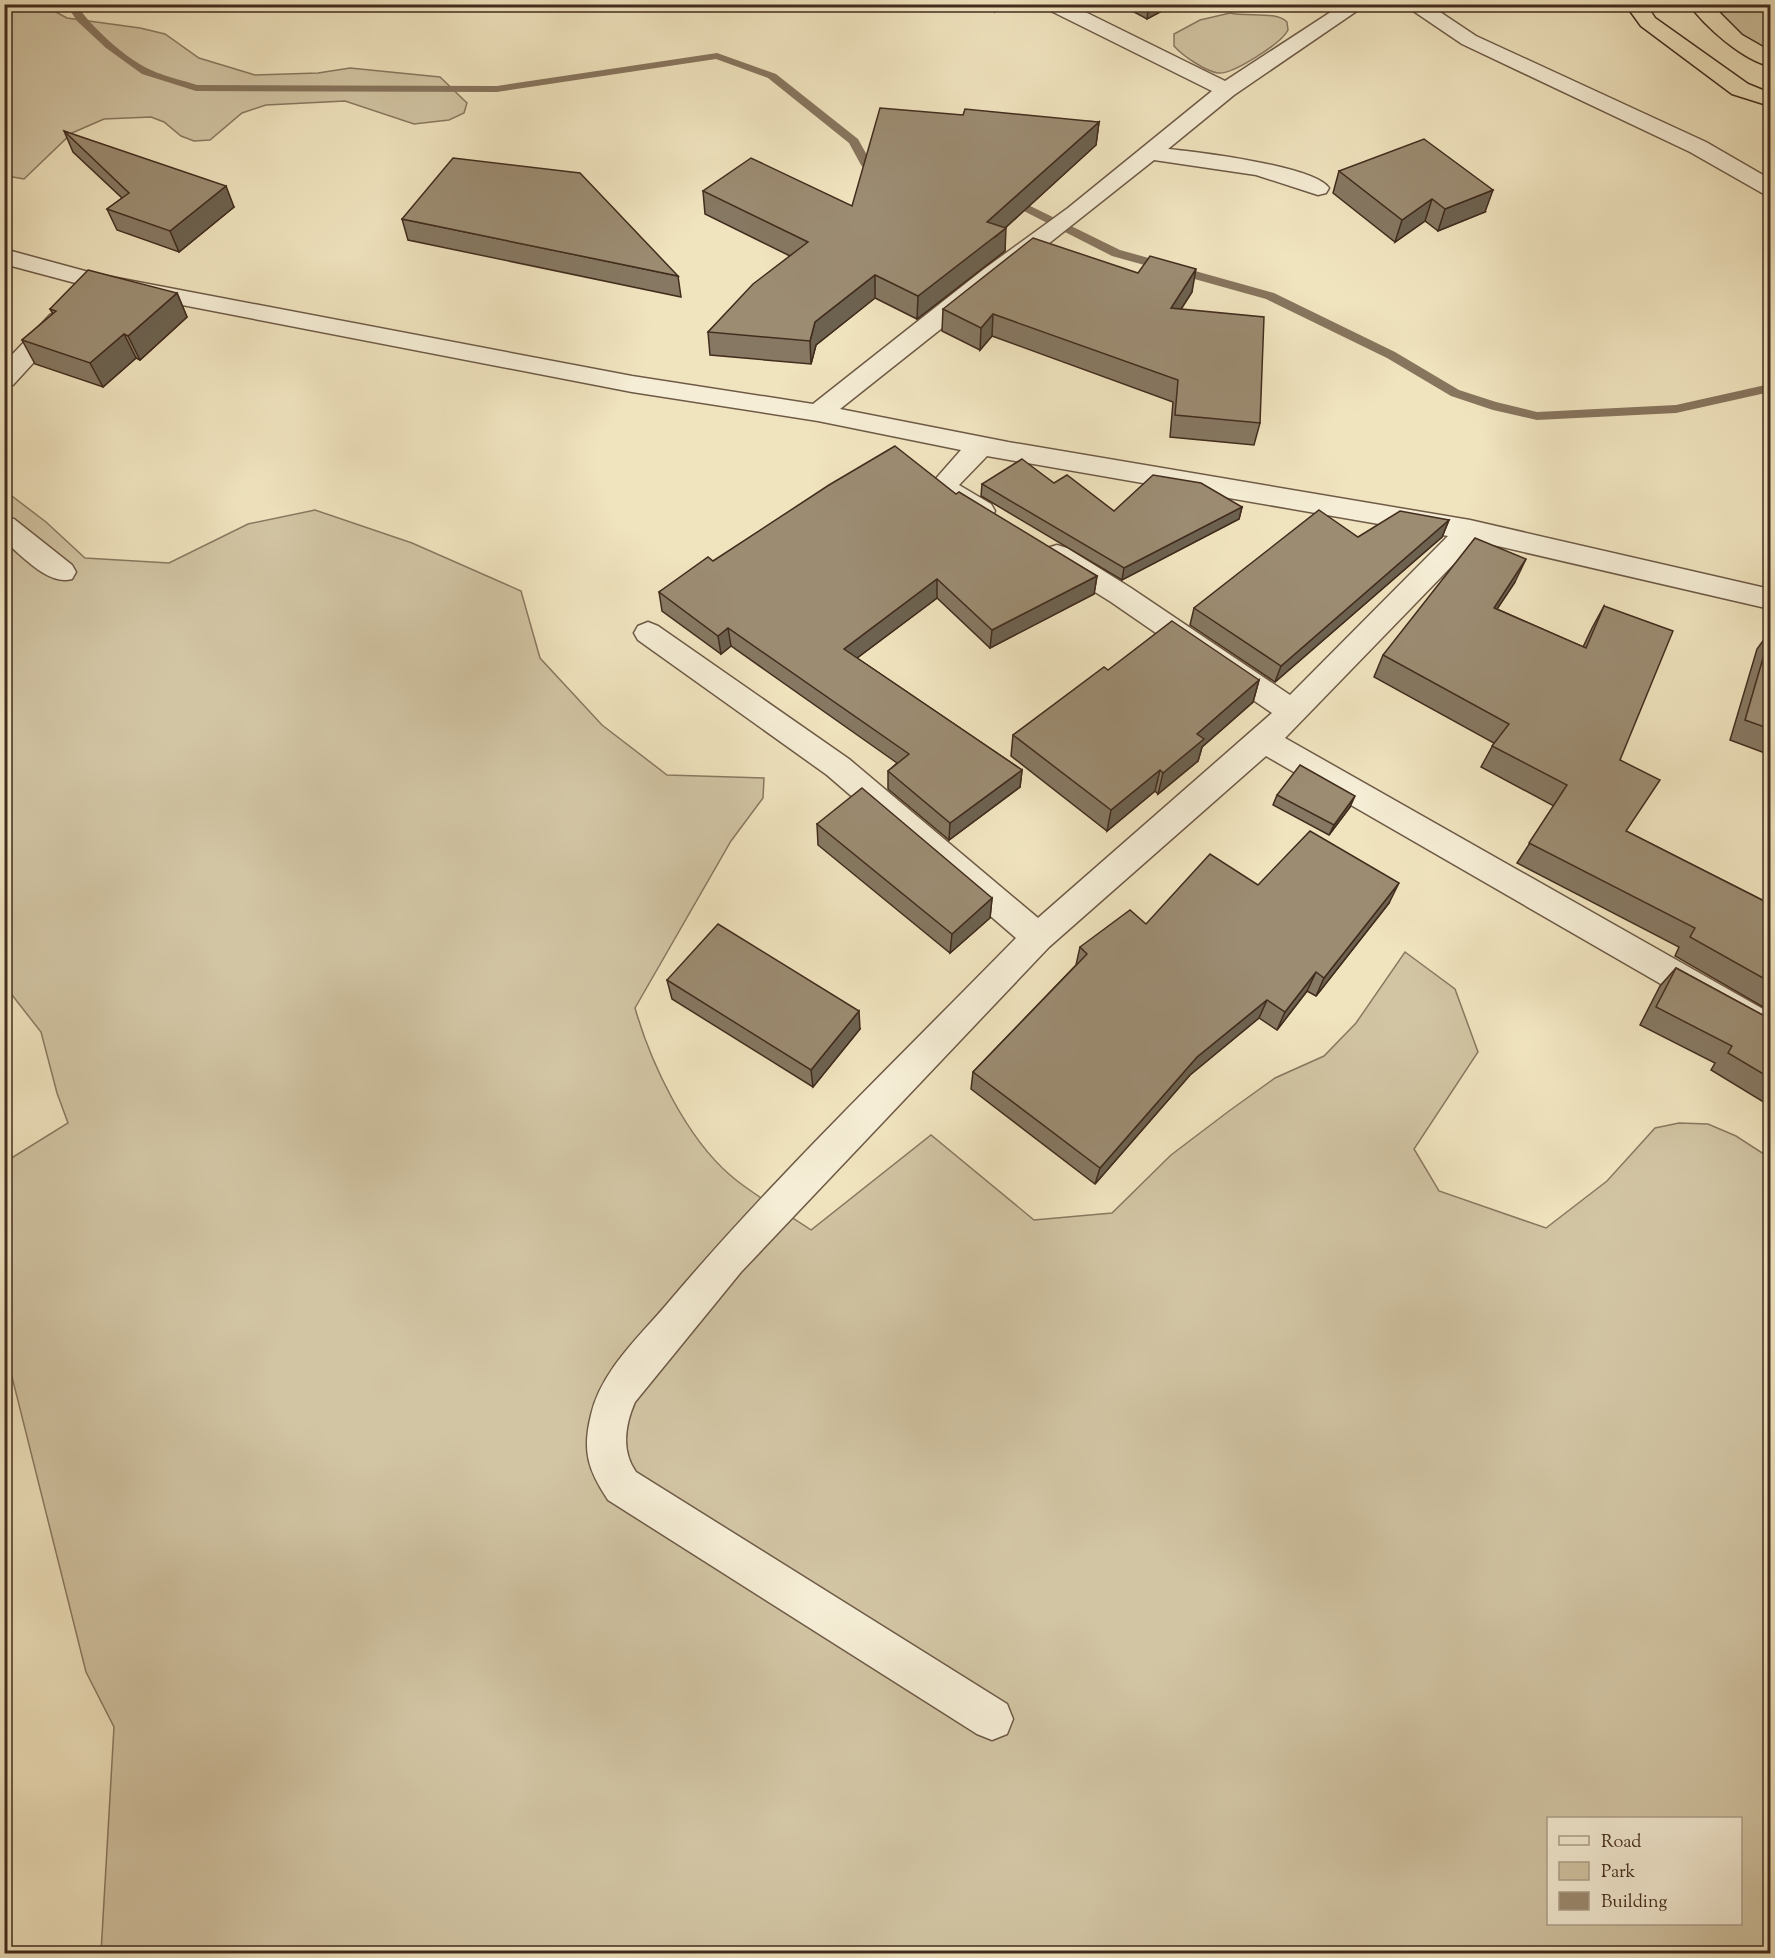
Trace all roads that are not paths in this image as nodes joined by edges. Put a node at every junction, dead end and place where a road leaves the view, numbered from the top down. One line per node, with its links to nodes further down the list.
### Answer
1 (1052, 4): 7 (street)
2 (1358, 4): 7 (street)
3 (1413, 4): 11 (street)
4 (1635, 4): 8 (highway)
5 (1699, 4): 6 (highway)
6 (1770, 60)
7 (1226, 90): 9 (street)
8 (1770, 100)
9 (1150, 153): 10 (street); 15 (street)
10 (1318, 188)
11 (1770, 188)
12 (4, 256): 13 (street)
13 (82, 295): 14 (street); 15 (street)
14 (4, 379)
15 (818, 413): 16 (street)
16 (981, 446): 18 (street); 19 (street)
17 (4, 526): 21 (street)
18 (1008, 526)
19 (1470, 530): 22 (street); 24 (street)
20 (1037, 543): 24 (street)
21 (62, 572)
22 (1770, 599)
23 (648, 633): 26 (street)
24 (1291, 711): 25 (street)
25 (1264, 740): 26 (street); 27 (street)
26 (1038, 937): 28 (street)
27 (1770, 1030)
28 (992, 1719)

